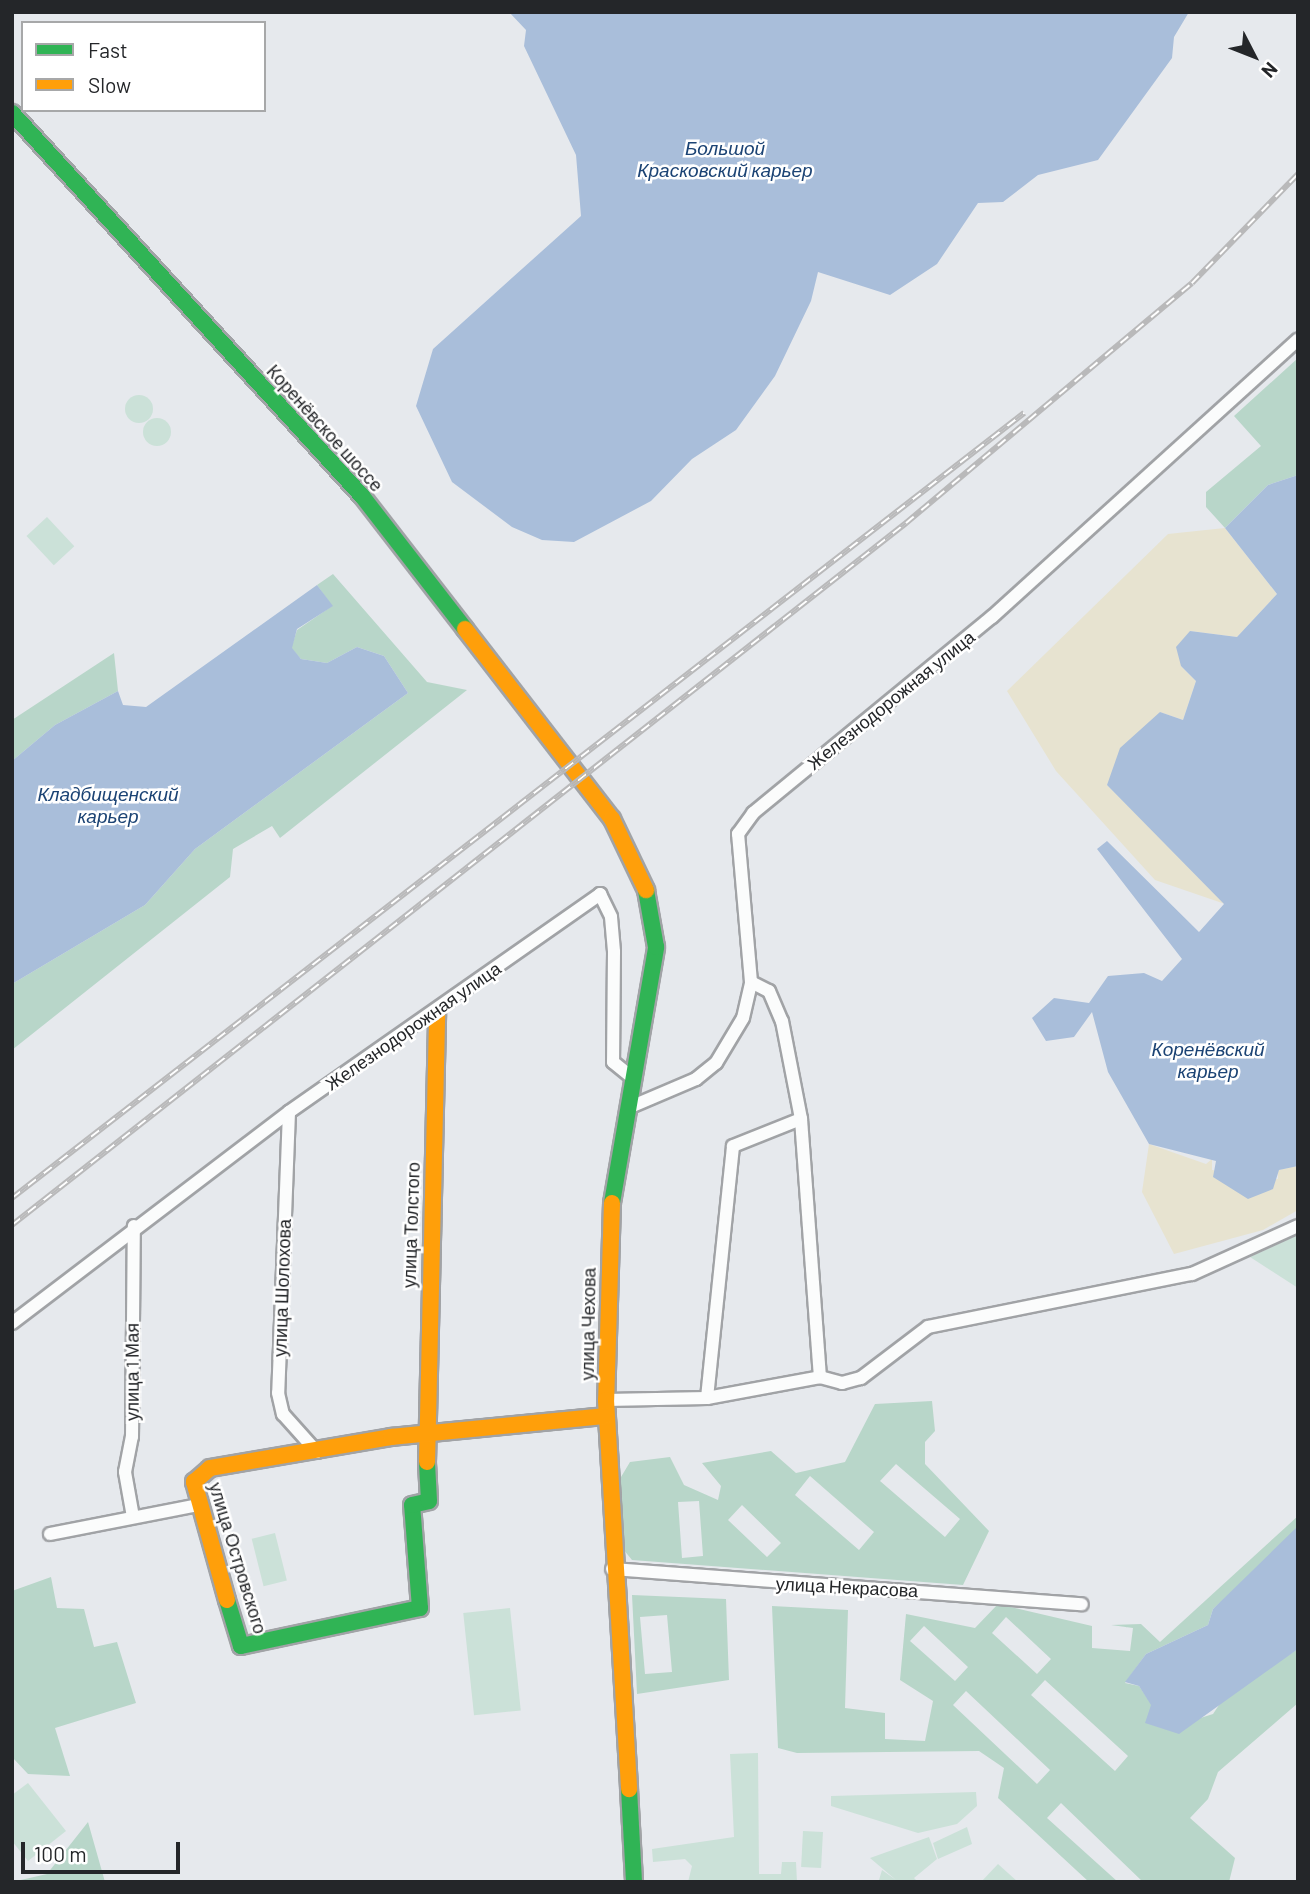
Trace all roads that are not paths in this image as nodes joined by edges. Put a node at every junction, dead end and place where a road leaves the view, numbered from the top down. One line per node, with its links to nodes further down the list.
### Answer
1 (12, 113): 3 (main road, Коренёвское шоссе)
2 (1298, 340): 4 (street, Железнодорожная улица)
3 (588, 787): 6 (main road, улица Чехова)
4 (751, 982): 7 (street, Железнодорожная улица); 9 (street)
5 (437, 1013): 6 (street, Железнодорожная улица); 8 (street, Железнодорожная улица); 16 (main road, улица Толстого)
6 (634, 1079): 7 (main road, улица Чехова)
7 (628, 1108): 15 (main road, улица Чехова)
8 (289, 1112): 10 (street, Железнодорожная улица); 17 (street, улица Шолохова)
9 (801, 1119): 13 (street); 14 (street)
10 (134, 1226): 12 (street, Железнодорожная улица); 19 (street, улица 1 Мая)
11 (1298, 1226): 13 (street)
12 (12, 1323)
13 (820, 1377): 14 (street)
14 (706, 1398): 15 (street)
15 (606, 1408): 16 (main road, улица Островского); 21 (main road, улица Чехова)
16 (425, 1438): 17 (main road, улица Островского); 18 (main road, улица Островского)
17 (317, 1452): 18 (main road, улица Островского)
18 (198, 1505): 19 (street)
19 (133, 1517): 20 (street)
20 (50, 1534)
21 (612, 1569): 22 (street, улица Некрасова); 23 (main road, улица Чехова)
22 (1082, 1604)
23 (634, 1882)

